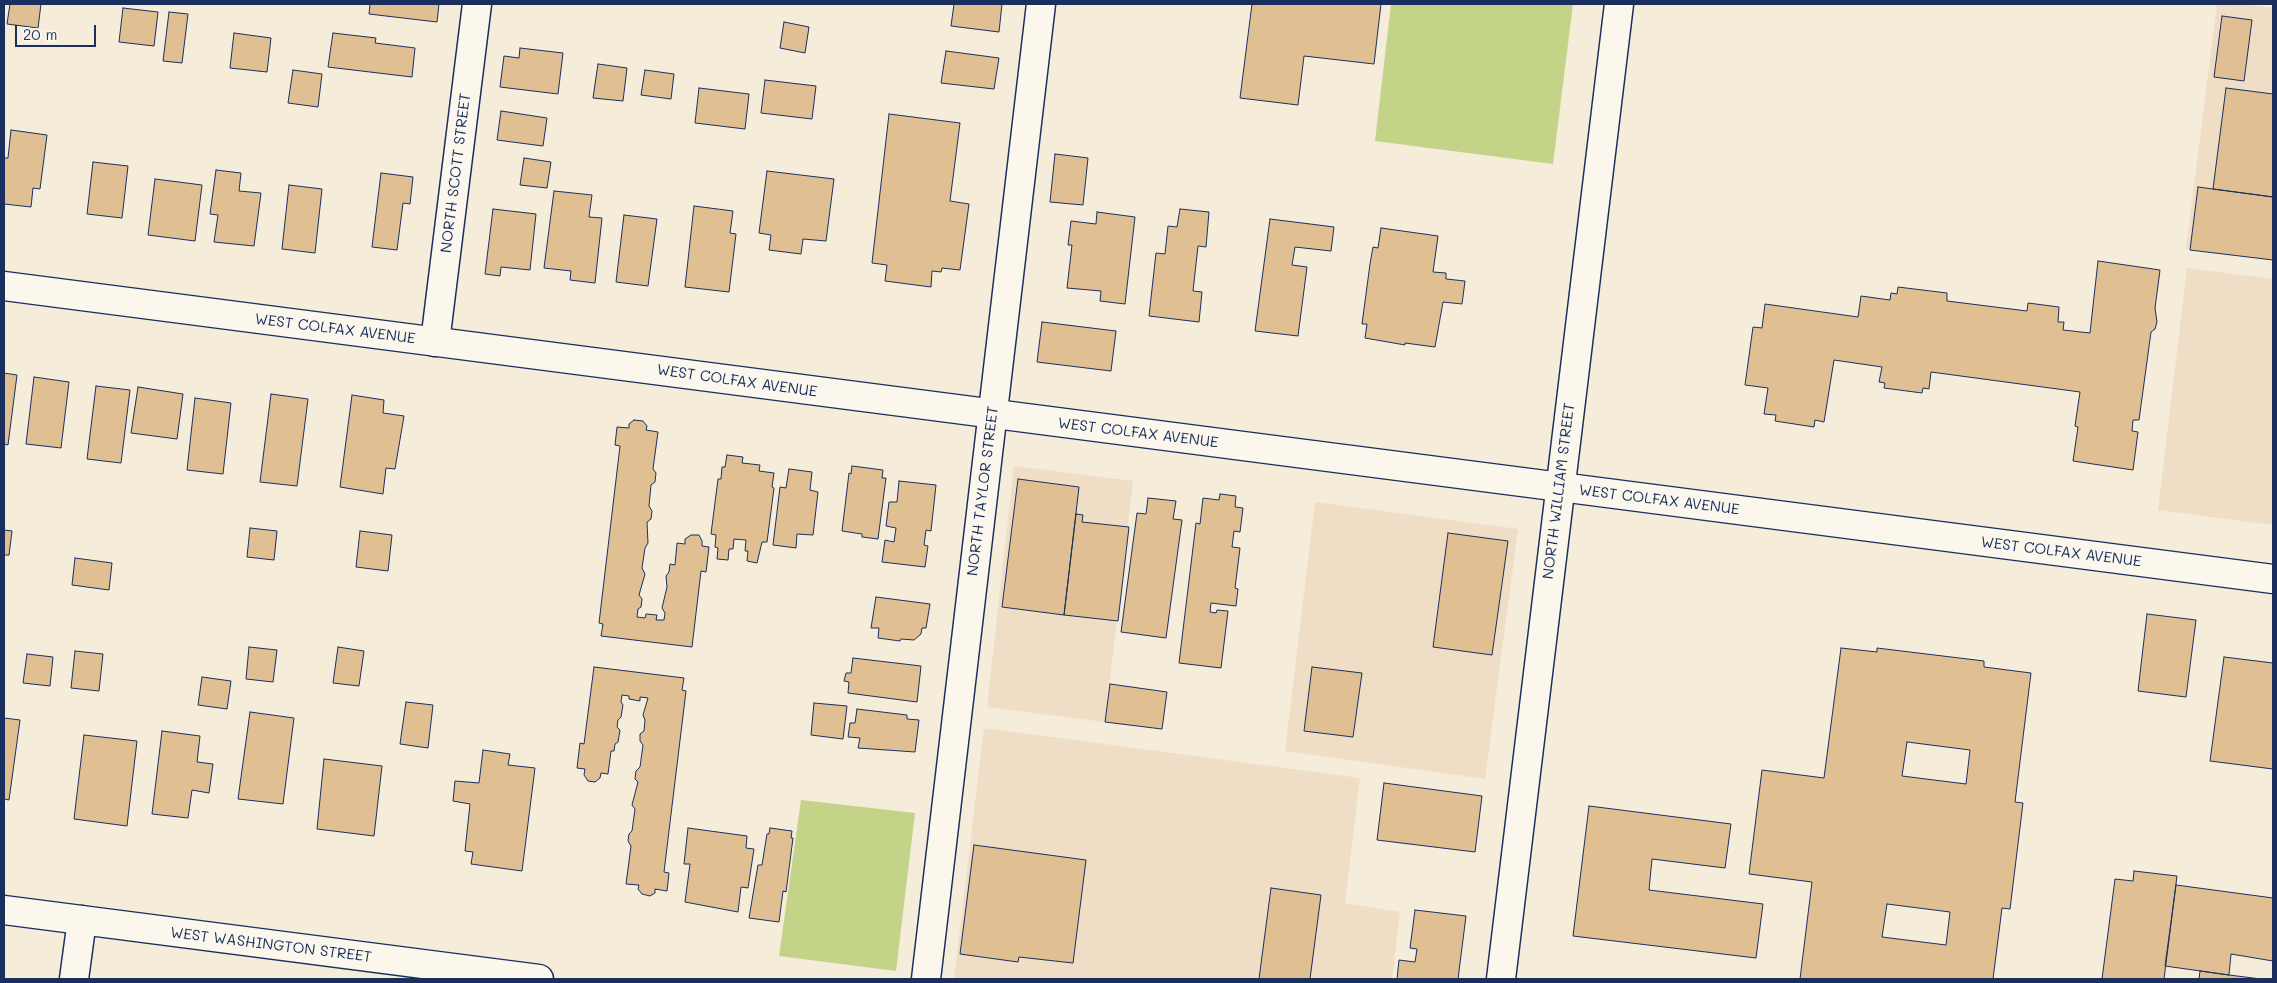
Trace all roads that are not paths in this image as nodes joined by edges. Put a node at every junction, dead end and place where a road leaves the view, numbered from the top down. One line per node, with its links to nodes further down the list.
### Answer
1 (477, 4): 5 (street, NORTH SCOTT STREET)
2 (1041, 4): 6 (street, NORTH TAYLOR STREET)
3 (1618, 4): 7 (street, NORTH WILLIAM STREET)
4 (4, 286): 5 (street, WEST COLFAX AVENUE)
5 (435, 342): 6 (street, WEST COLFAX AVENUE)
6 (992, 414): 7 (street, WEST COLFAX AVENUE); 14 (street, NORTH TAYLOR STREET)
7 (1559, 488): 8 (street, WEST COLFAX AVENUE); 15 (street, NORTH WILLIAM STREET)
8 (2273, 579)
9 (4, 910): 10 (street, WEST WASHINGTON STREET)
10 (82, 920): 11 (street, WEST WASHINGTON STREET); 12 (street)
11 (468, 975): 13 (street, WEST WASHINGTON STREET)
12 (74, 979)
13 (539, 979)
14 (926, 979)
15 (1501, 979)

